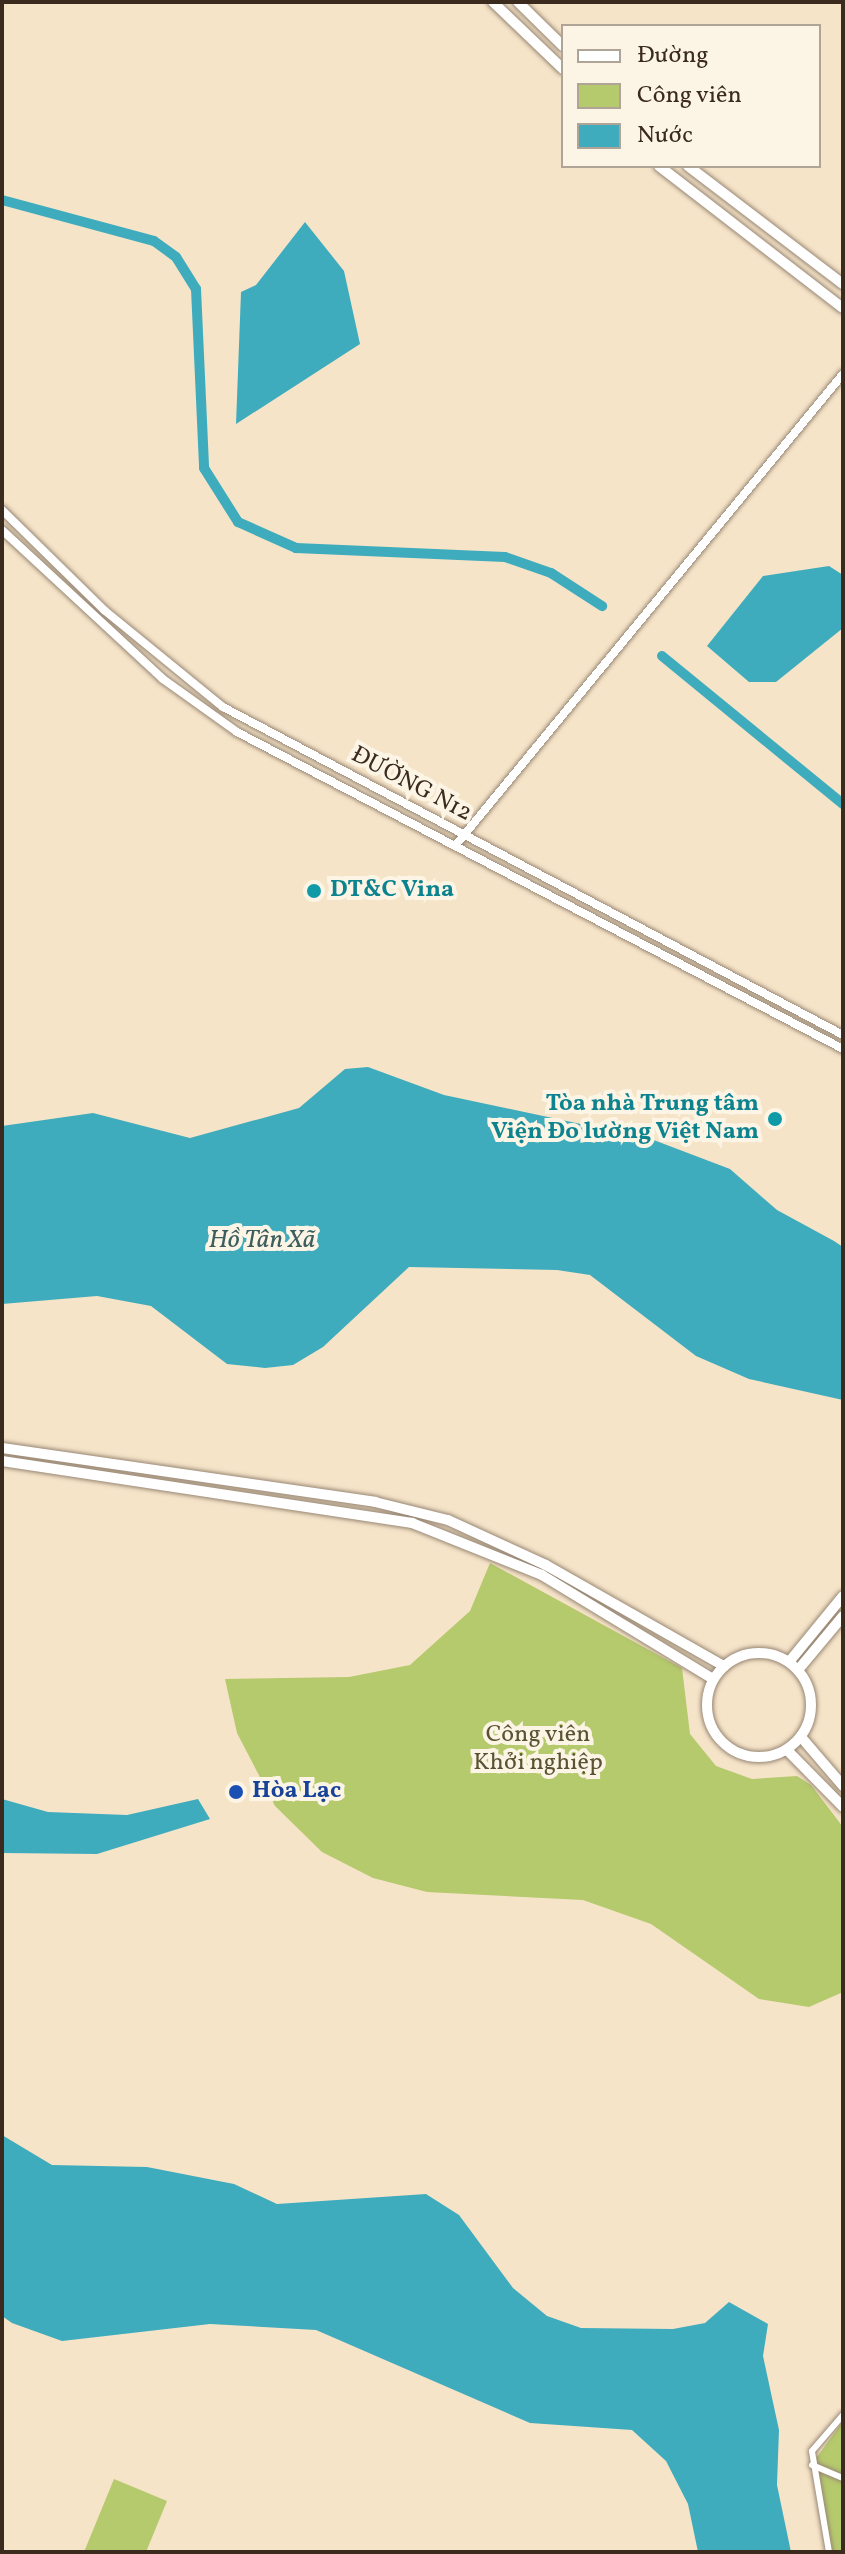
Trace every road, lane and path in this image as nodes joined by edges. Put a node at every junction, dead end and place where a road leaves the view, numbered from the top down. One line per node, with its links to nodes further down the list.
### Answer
1 (493, 2): 4 (street)
2 (518, 2): 3 (street)
3 (561, 44)
4 (561, 67)
5 (662, 168): 8 (street)
6 (691, 168): 7 (street)
7 (843, 284)
8 (843, 308)
9 (843, 374): 12 (street)
10 (2, 510): 12 (street, ĐƯỜNG N12)
11 (2, 530): 13 (street, ĐƯỜNG N12)
12 (463, 835): 13 (street); 14 (street, ĐƯỜNG N12)
13 (455, 846): 15 (street, ĐƯỜNG N12)
14 (843, 1035)
15 (843, 1049)
16 (2, 1448): 18 (street)
17 (2, 1461): 20 (street)
18 (229, 1481): 19 (street); 20 (street)
19 (320, 1494): 21 (street); 25 (street)
20 (228, 1495): 21 (street)
21 (318, 1507): 27 (street)
22 (843, 1596): 24 (street)
23 (843, 1616): 26 (street)
24 (789, 1662): 25 (street); 26 (street)
25 (724, 1666): 27 (street)
26 (798, 1670): 28 (street)
27 (713, 1679): 29 (street)
28 (801, 1737): 29 (street); 30 (street)
29 (787, 1750): 31 (street)
30 (843, 1786)
31 (843, 1807)
32 (843, 2415): 33 (street)
33 (812, 2465): 34 (street); 35 (street)
34 (843, 2478)
35 (829, 2552)

